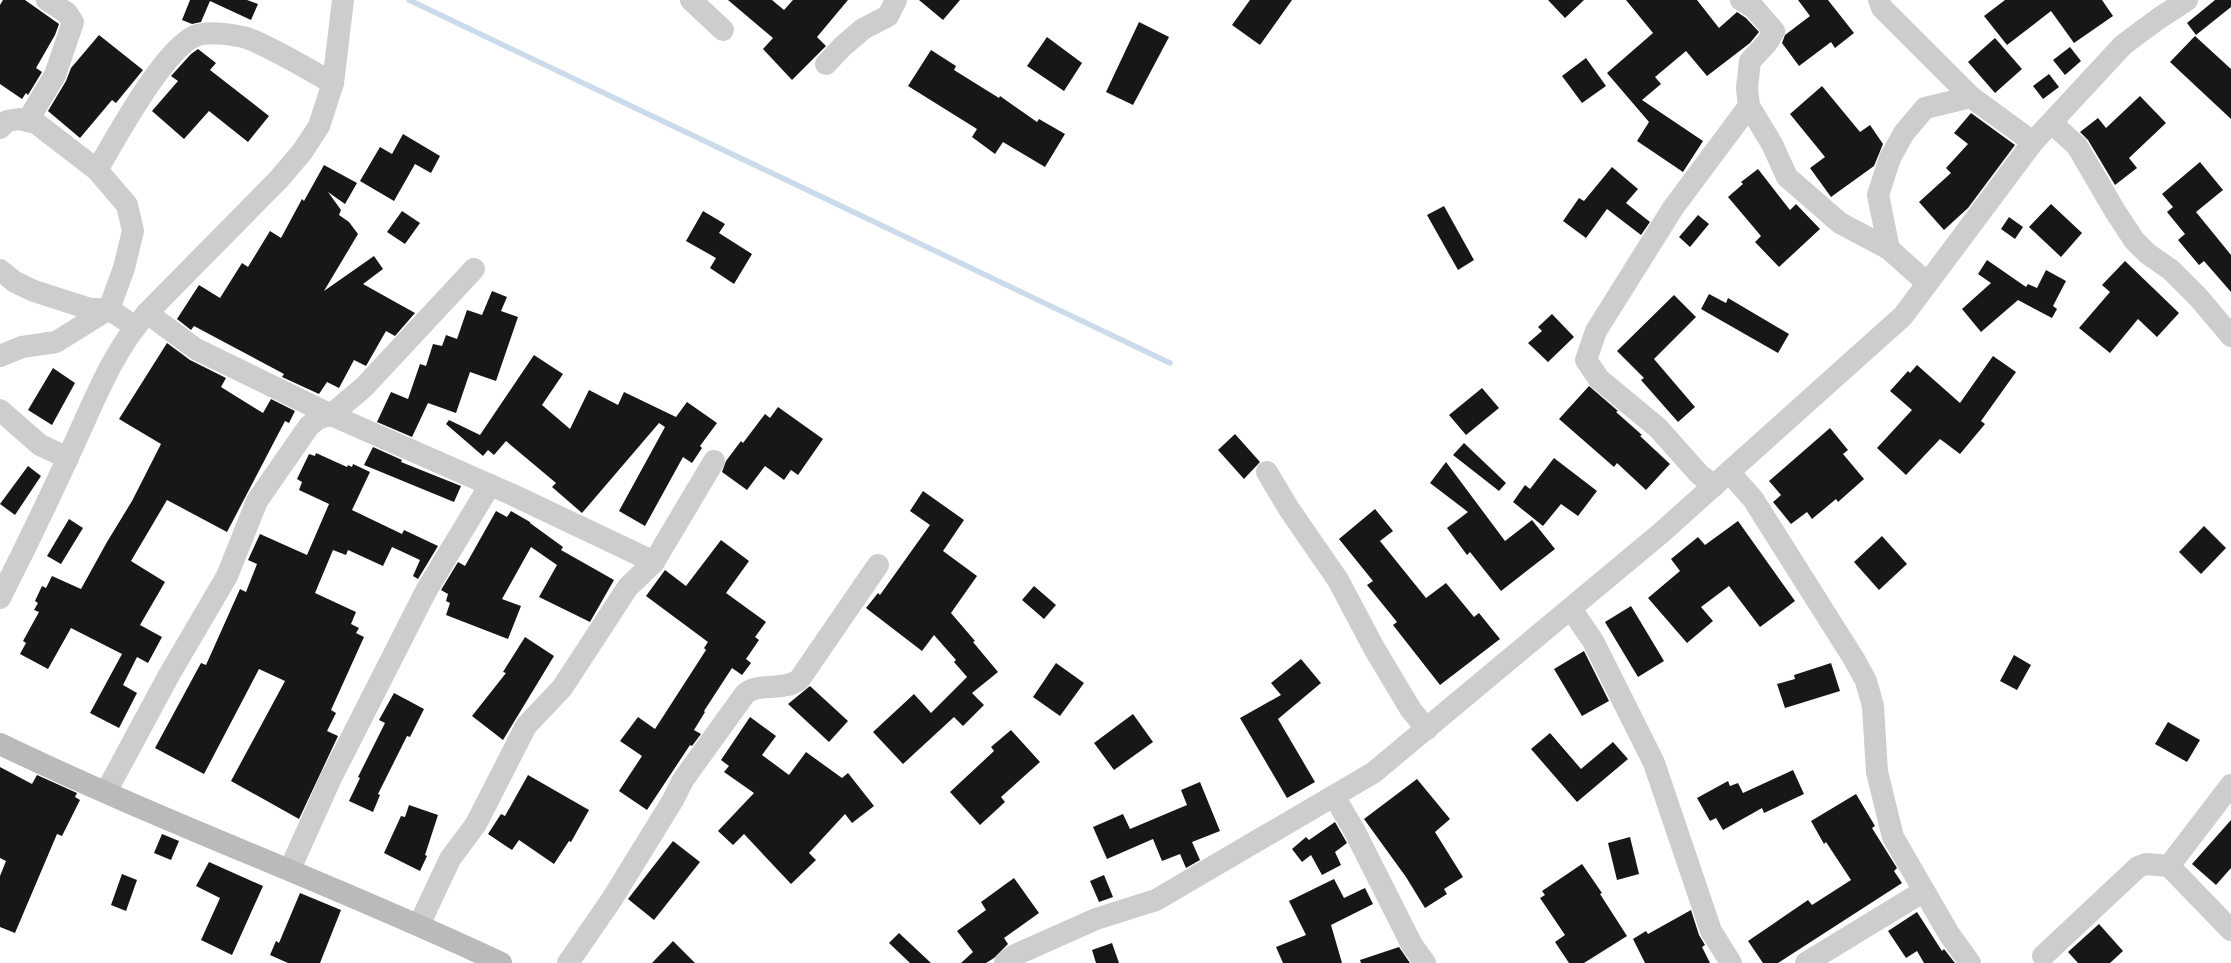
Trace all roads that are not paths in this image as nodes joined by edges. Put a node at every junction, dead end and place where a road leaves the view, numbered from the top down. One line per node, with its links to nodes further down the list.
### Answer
1 (47, 0): 13 (street)
2 (343, 0): 10 (street)
3 (691, 0): 8 (street)
4 (896, 0): 9 (street)
5 (1741, 0): 12 (street)
6 (1879, 0): 11 (street)
7 (2188, 0): 14 (street)
8 (723, 30)
9 (826, 64)
10 (333, 83): 17 (street); 23 (street)
11 (1971, 97): 16 (street); 18 (street)
12 (1749, 106): 18 (street); 31 (street)
13 (28, 120): 15 (street); 17 (street)
14 (2052, 122): 16 (street); 24 (street)
15 (0, 128)
16 (2033, 142): 21 (street)
17 (97, 170): 22 (street)
18 (1889, 249): 21 (street)
19 (474, 269): 27 (street)
20 (0, 270): 22 (street)
21 (1927, 283): 31 (street)
22 (109, 309): 23 (street); 25 (street)
23 (141, 320): 27 (street); 28 (street)
24 (2231, 336)
25 (0, 356)
26 (0, 410): 28 (street)
27 (331, 415): 32 (street); 40 (street)
28 (68, 458): 35 (street)
29 (714, 461): 33 (street)
30 (1267, 472): 37 (street)
31 (1721, 479): 36 (street); 44 (street)
32 (490, 485): 33 (street); 43 (street)
33 (654, 562): 45 (street)
34 (878, 566): 49 (street)
35 (0, 598)
36 (1571, 609): 37 (street); 52 (street)
37 (1427, 729): 41 (street)
38 (0, 744): 40 (street)
39 (2231, 785): 42 (street)
40 (106, 792): 43 (street)
41 (1334, 796): 50 (street); 51 (street)
42 (2169, 866): 46 (street); 47 (street)
43 (290, 870): 45 (street)
44 (1924, 891): 53 (street); 54 (street)
45 (419, 925): 48 (street)
46 (2231, 930)
47 (2041, 961)
48 (501, 963)
49 (568, 963)
50 (1005, 963)
51 (1425, 963)
52 (1731, 963)
53 (1806, 963)
54 (1970, 963)

